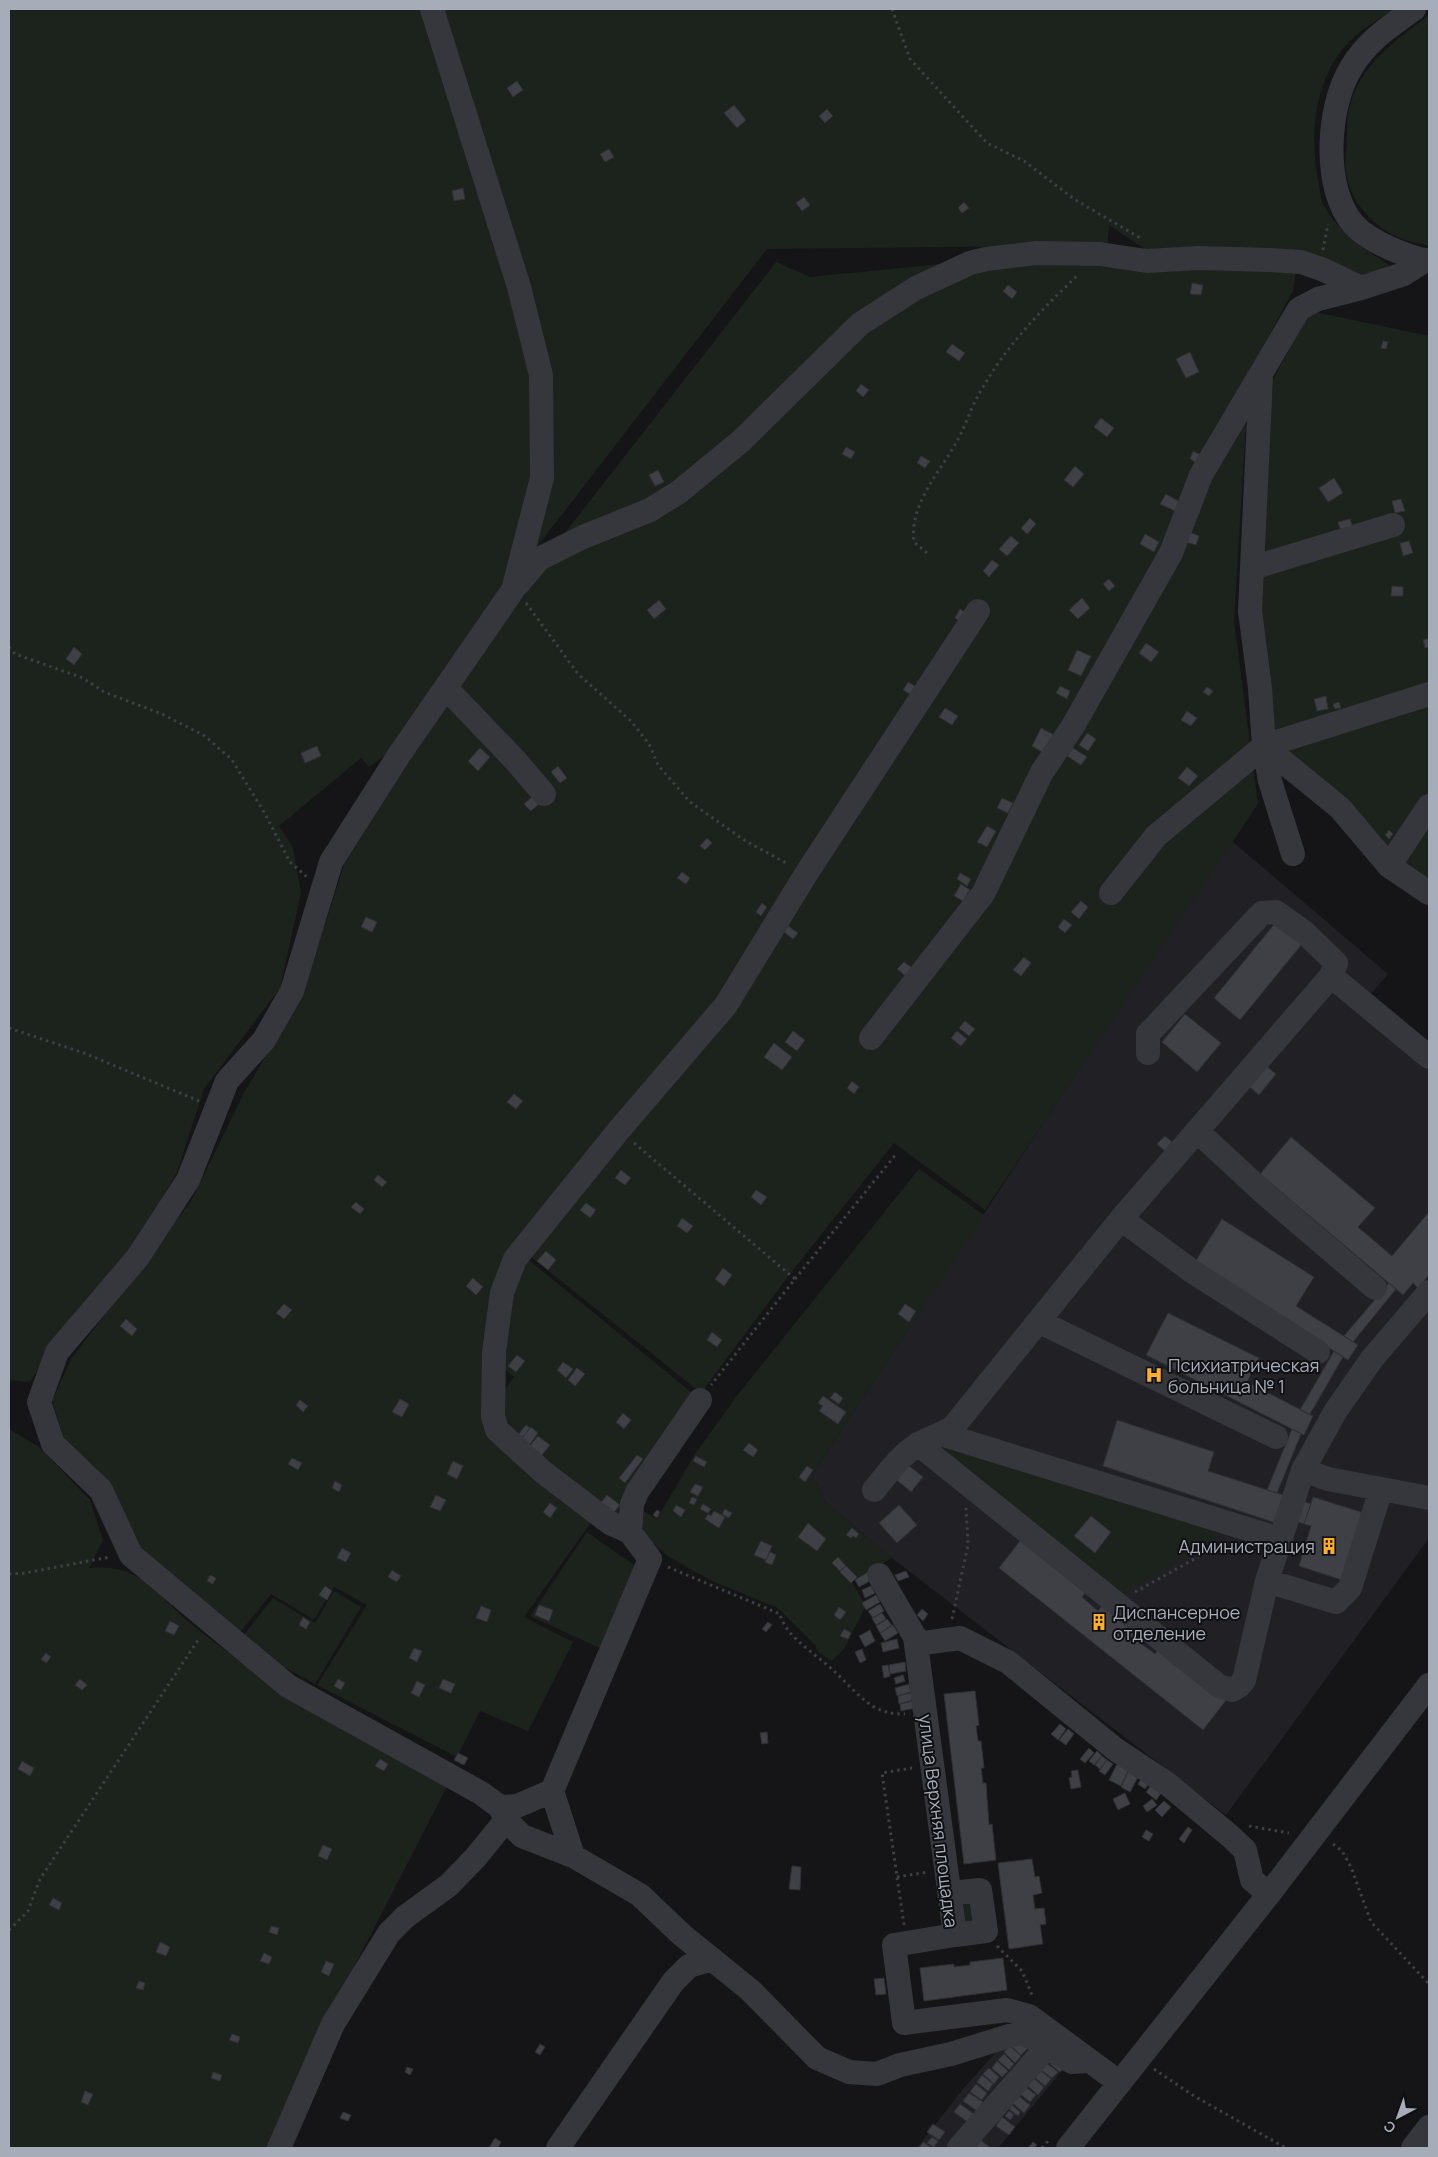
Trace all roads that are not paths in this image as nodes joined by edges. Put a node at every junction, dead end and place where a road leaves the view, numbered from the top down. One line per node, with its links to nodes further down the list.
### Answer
1 (432, 9): 8 (street)
2 (1414, 9): 3 (street)
3 (1428, 260): 4 (street)
4 (1361, 288): 5 (street); 8 (street)
5 (1261, 374): 7 (street); 20 (street)
6 (1393, 525): 7 (street)
7 (1252, 568): 12 (street)
8 (513, 590): 10 (street)
9 (978, 611): 37 (street)
10 (446, 688): 13 (street); 44 (street)
11 (1429, 694): 12 (street)
12 (1264, 746): 15 (street); 16 (street); 17 (street)
13 (544, 794)
14 (1429, 806): 16 (street)
15 (1293, 854)
16 (1389, 866): 18 (street)
17 (1111, 892)
18 (1429, 893)
19 (1331, 976): 21 (street); 22 (street); 23 (street)
20 (871, 1038)
21 (1148, 1053)
22 (1429, 1057)
23 (1197, 1131): 24 (street); 25 (street)
24 (1121, 1219): 27 (street); 28 (street)
25 (1375, 1288)
26 (1429, 1292): 33 (street)
27 (1040, 1322): 30 (street); 31 (street)
28 (1318, 1352)
29 (700, 1400): 37 (street)
30 (944, 1435): 32 (street); 38 (street)
31 (1276, 1437)
32 (918, 1444): 35 (street); 40 (street)
33 (1303, 1470): 34 (street); 38 (street)
34 (1381, 1489): 36 (street); 40 (street)
35 (874, 1490)
36 (1429, 1498)
37 (630, 1532): 43 (street)
38 (1280, 1539): 40 (street)
39 (879, 1575): 41 (street, улица Верхняя площадка)
40 (1267, 1581)
41 (916, 1644): 46 (street, улица Верхняя площадка); 47 (street)
42 (1429, 1685): 47 (street)
43 (552, 1791): 44 (street); 45 (street)
44 (503, 1814): 45 (street); 54 (street)
45 (573, 1856): 49 (street)
46 (950, 1893): 48 (street, улица Верхняя площадка); 48 (street)
47 (1269, 1894): 52 (street)
48 (955, 1935): 51 (street, улица Верхняя площадка)
49 (712, 1959): 50 (street); 55 (street)
50 (1047, 2047): 51 (street); 56 (street)
51 (1089, 2060): 52 (street)
52 (1120, 2083): 57 (street)
53 (1429, 2127): 58 (street)
54 (279, 2148)
55 (558, 2148)
56 (959, 2148)
57 (1068, 2148)
58 (1412, 2148)

